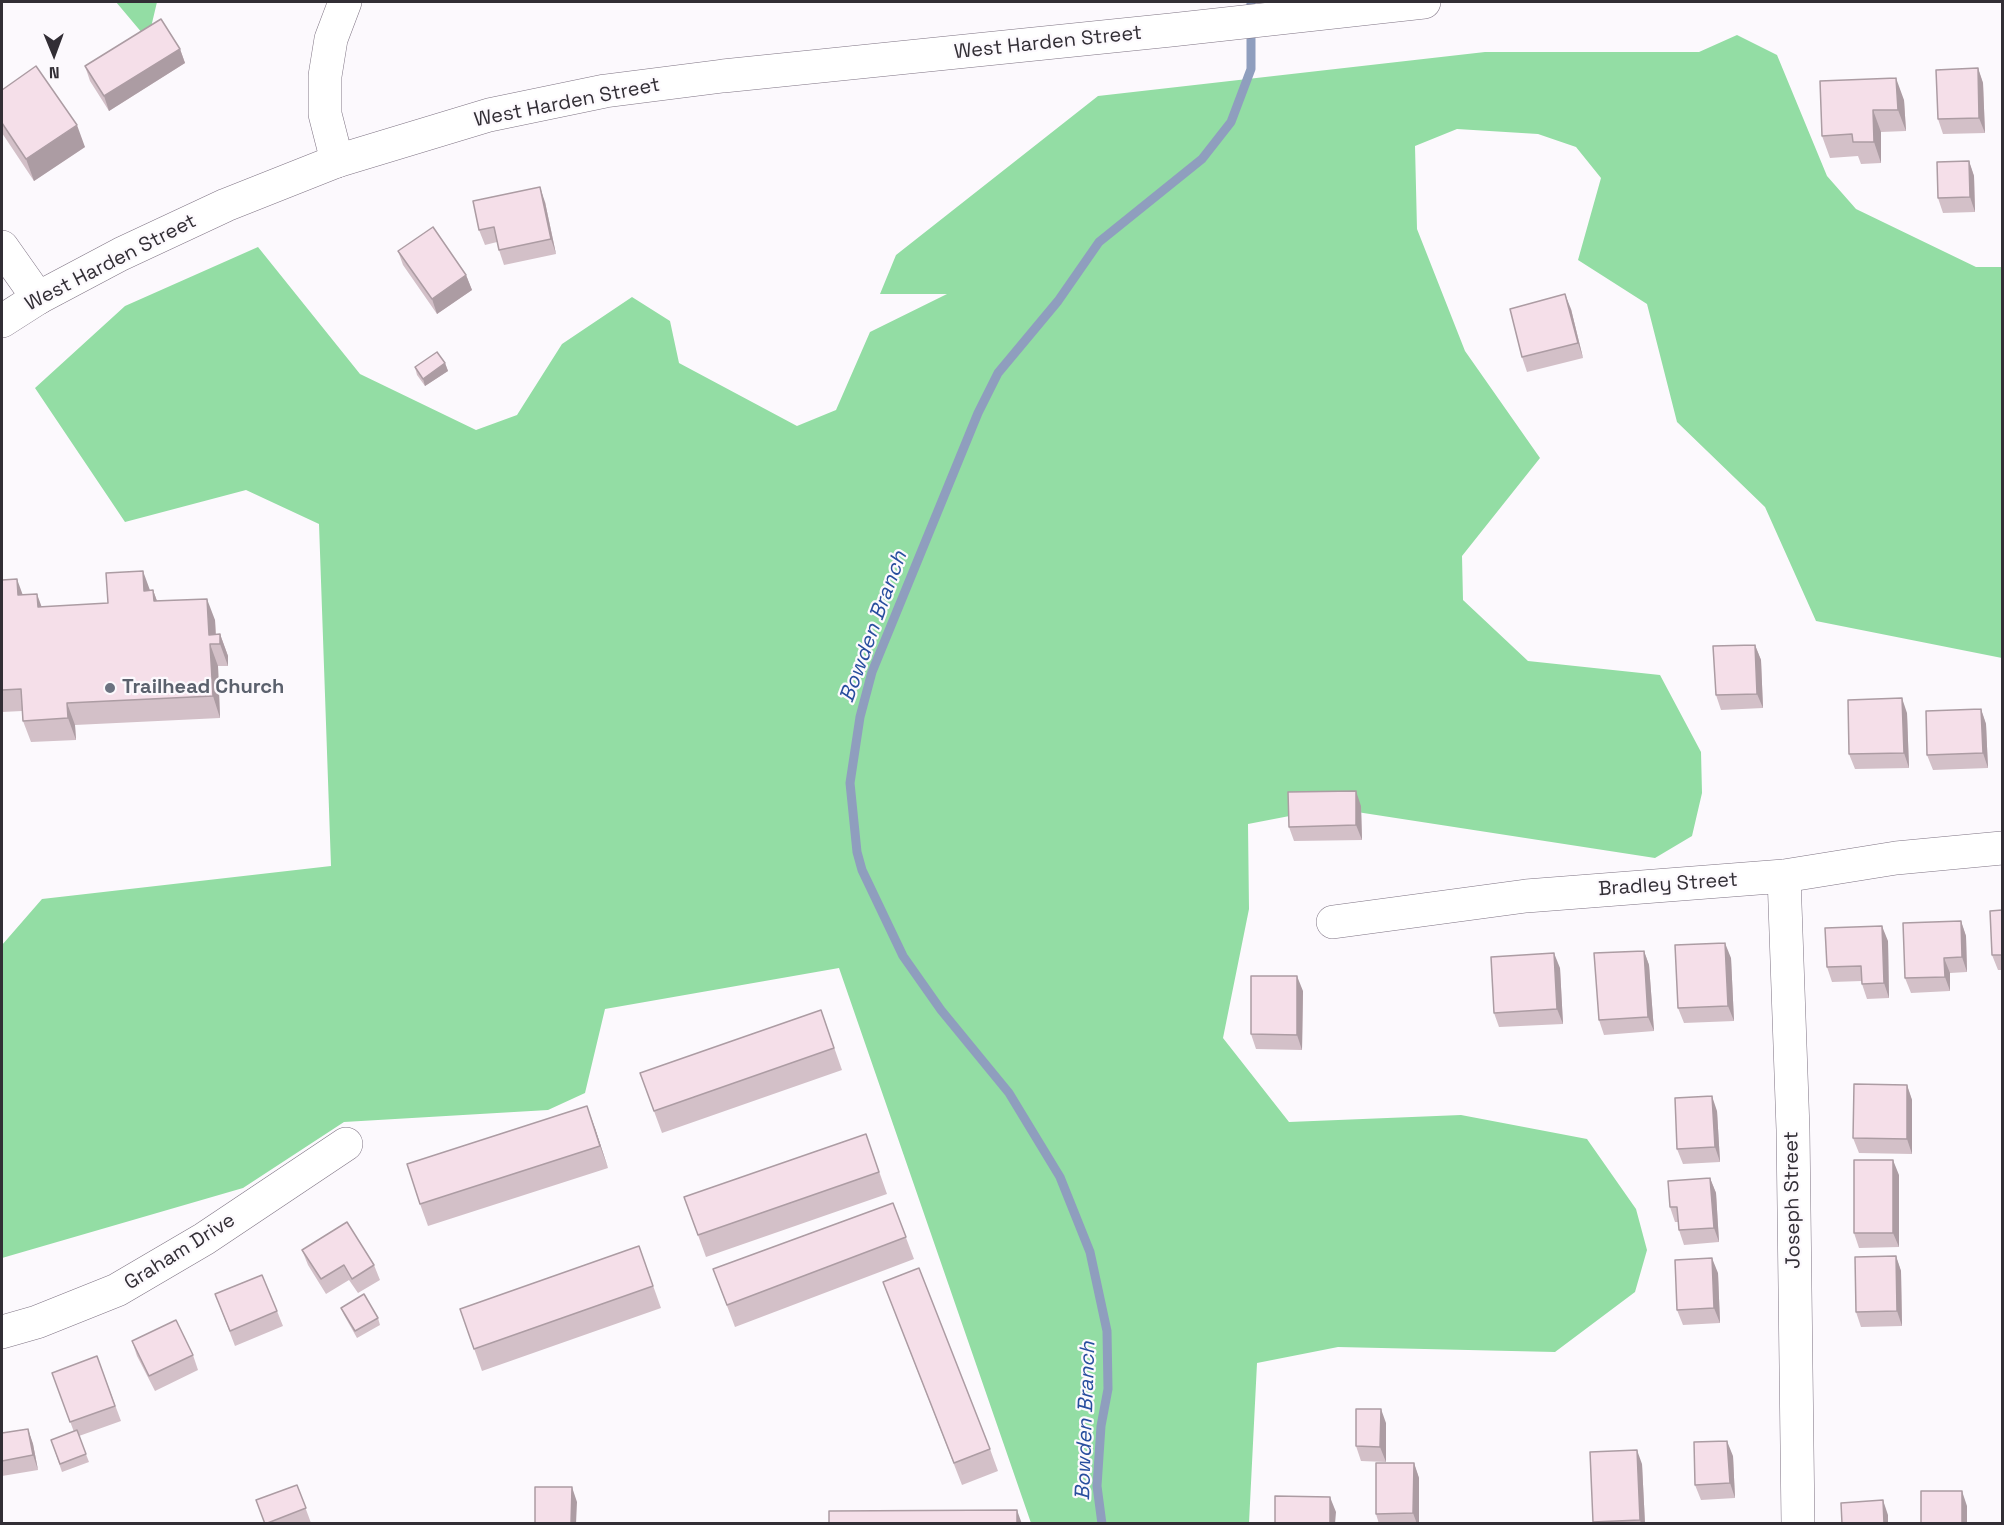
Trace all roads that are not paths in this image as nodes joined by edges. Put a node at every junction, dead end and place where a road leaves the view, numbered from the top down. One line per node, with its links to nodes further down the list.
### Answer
1 (345, 2): 3 (street)
2 (1424, 2): 3 (street, West Harden Street)
3 (337, 161): 5 (street, West Harden Street)
4 (2, 247): 5 (street)
5 (38, 298): 6 (street, West Harden Street)
6 (2, 321)
7 (2002, 848): 8 (street, Bradley Street)
8 (1784, 876): 9 (street, Bradley Street); 12 (street, Joseph Street)
9 (1333, 922)
10 (346, 1144): 11 (street, Graham Drive)
11 (2, 1332)
12 (1798, 1524)

